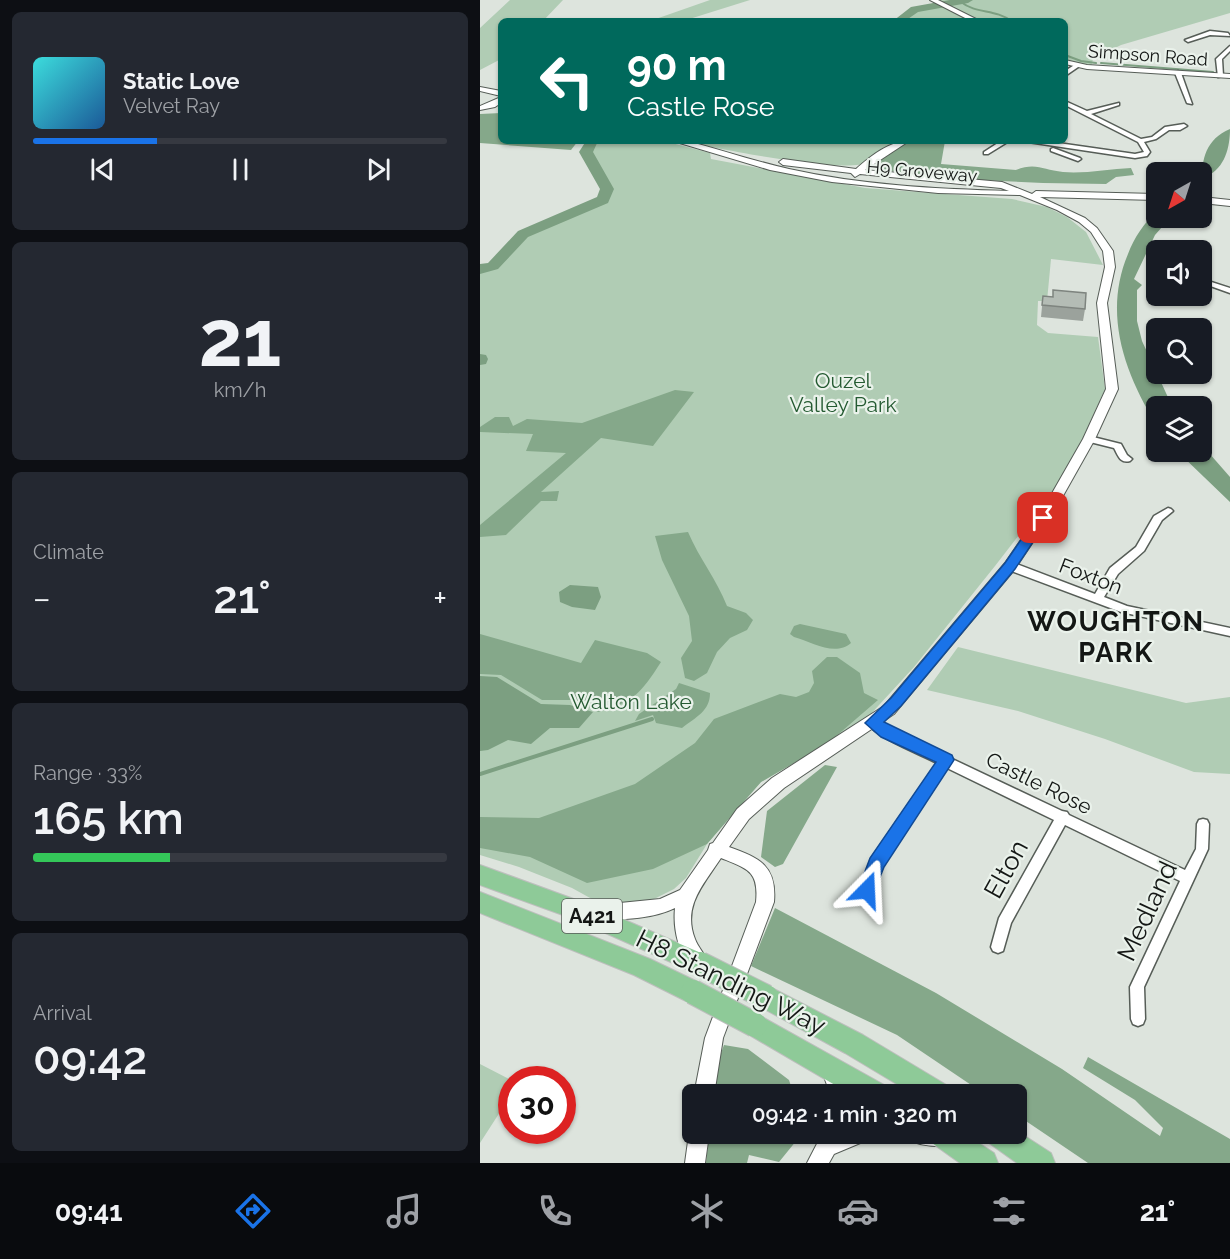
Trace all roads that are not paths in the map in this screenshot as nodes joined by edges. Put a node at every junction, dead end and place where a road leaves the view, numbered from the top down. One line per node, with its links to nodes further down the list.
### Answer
1 (933, 0): 2 (street)
2 (971, 18)
3 (1229, 34): 4 (street)
4 (1188, 40)
5 (1230, 48): 10 (street)
6 (1068, 63): 7 (street, Simpson Road)
7 (1078, 65): 8 (street); 9 (street, Simpson Road)
8 (1068, 73)
9 (1178, 73): 10 (street, Simpson Road); 14 (street)
10 (1220, 76): 11 (street, Simpson Road)
11 (1230, 76)
12 (480, 89): 13 (street)
13 (498, 93)
14 (1190, 103)
15 (1117, 104): 19 (street)
16 (496, 105): 18 (street)
17 (1068, 105): 19 (street)
18 (480, 108)
19 (1084, 114): 21 (street)
20 (1184, 126): 21 (street)
21 (1140, 141): 26 (street)
22 (689, 144): 31 (street, H9 Groveway); 32 (street, H9 Groveway)
23 (901, 144): 31 (street)
24 (1001, 144): 28 (street)
25 (1054, 144): 26 (street)
26 (1072, 147): 29 (street)
27 (1053, 150): 29 (street)
28 (986, 153)
29 (1068, 155): 30 (street)
30 (1078, 159)
31 (862, 170): 32 (street); 33 (street, H9 Groveway); 34 (street)
32 (838, 180): 34 (street, H9 Groveway)
33 (1002, 185): 35 (street, H9 Groveway); 38 (street)
34 (880, 186): 38 (street, H9 Groveway)
35 (1066, 187): 37 (street, H9 Groveway); 40 (street)
36 (1146, 191): 37 (street, H9 Groveway)
37 (1135, 193): 39 (street, H9 Groveway); 40 (street, H9 Groveway)
38 (1027, 194): 40 (street)
39 (1146, 195)
40 (1060, 202): 43 (street)
41 (1212, 284): 42 (street)
42 (1230, 291)
43 (1089, 439): 44 (street); 46 (street)
44 (1127, 459)
45 (1168, 511): 47 (street)
46 (1010, 566): 47 (street, Foxton); 49 (street)
47 (1097, 599): 48 (street, Foxton)
48 (1230, 632)
49 (873, 723): 50 (street, Castle Rose); 53 (street)
50 (946, 760): 51 (street, Castle Rose); 56 (street)
51 (1063, 816): 55 (street, Castle Rose); 60 (street, Elton)
52 (1203, 824): 55 (street, Medland)
53 (716, 849): 57 (street); 64 (street)
54 (480, 875): 59 (highway, H8 Standing Way / A421)
55 (1188, 878): 62 (street, Medland)
56 (867, 890)
57 (686, 895): 59 (street); 61 (street)
58 (480, 902): 63 (highway, H8 Standing Way / A421, bridge)
59 (582, 912): 61 (highway, H8 Standing Way / A421)
60 (998, 947)
61 (700, 964): 67 (highway, H8 Standing Way / A421, bridge)
62 (1138, 1018)
63 (829, 1066): 65 (street); 66 (highway, H8 Standing Way / A421)
64 (706, 1084)
65 (837, 1084)
66 (859, 1084)
67 (921, 1084)
68 (698, 1144): 71 (street)
69 (951, 1144): 72 (highway)
70 (1013, 1144): 73 (highway)
71 (695, 1163)
72 (984, 1163)
73 (1041, 1163)

